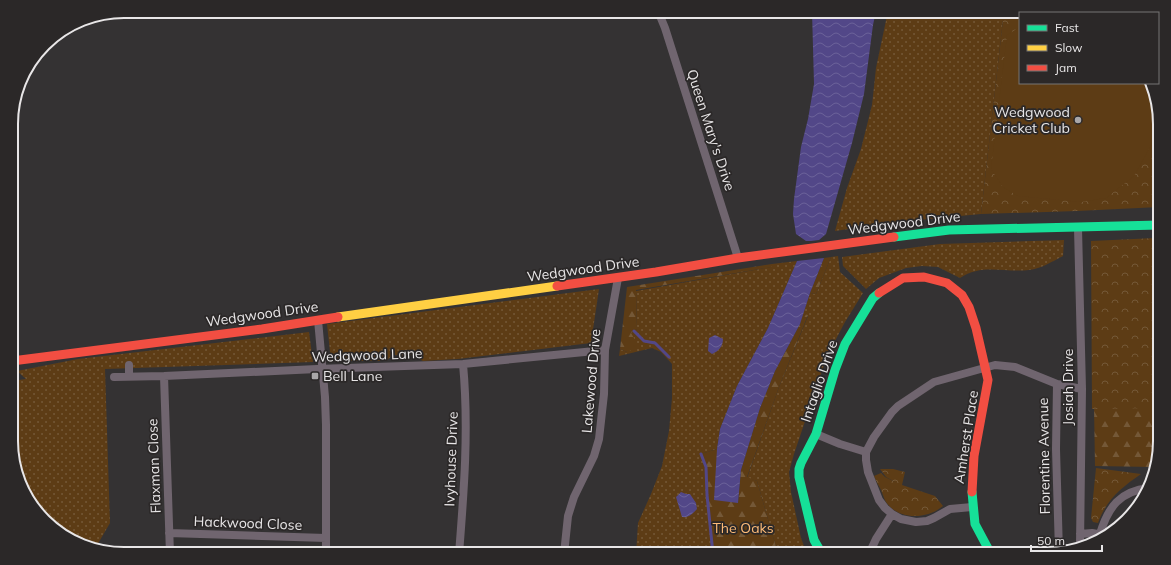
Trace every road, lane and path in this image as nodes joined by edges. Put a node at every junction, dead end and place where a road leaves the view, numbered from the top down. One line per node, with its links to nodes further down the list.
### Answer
1 (661, 18): 4 (street, Queen Mary's Drive)
2 (1153, 225): 3 (street, Wedgwood Drive)
3 (1078, 228): 4 (street, Wedgwood Drive); 17 (street, Josiah Drive)
4 (738, 258): 5 (street, Wedgwood Drive)
5 (618, 278): 6 (street, Wedgwood Drive); 7 (street, Lakewood Drive)
6 (318, 320): 8 (street, Wedgwood Drive); 12 (street)
7 (605, 350): 9 (street, Wedgwood Lane); 33 (street, Lakewood Drive)
8 (18, 360)
9 (463, 364): 12 (street, Wedgwood Lane); 32 (street, Ivyhouse Drive)
10 (129, 365): 14 (street)
11 (985, 367): 16 (street); 18 (street, Intaglio Drive); 19 (street); 21 (street, Amherst Place)
12 (323, 369): 15 (street, Wedgwood Lane); 27 (street)
13 (114, 376): 14 (street, Wedgwood Lane)
14 (129, 376): 15 (street, Wedgwood Lane)
15 (164, 376): 24 (street, Flaxman Close)
16 (1057, 384): 17 (street); 29 (street, Florentine Avenue)
17 (1082, 389): 25 (street, Josiah Drive)
18 (816, 434): 19 (street); 34 (street, Intaglio Drive)
19 (866, 452): 22 (street)
20 (1141, 489): 23 (street)
21 (972, 507): 22 (street); 36 (street, Amherst Place)
22 (892, 514): 35 (street)
23 (1104, 530)
24 (170, 533): 27 (street, Hackwood Close); 30 (street, Flaxman Close)
25 (1080, 534): 26 (street); 28 (street, Josiah Drive)
26 (1096, 535)
27 (326, 538): 31 (street)
28 (1080, 541)
29 (1059, 546)
30 (170, 547)
31 (326, 547)
32 (459, 547)
33 (565, 547)
34 (818, 547)
35 (873, 547)
36 (988, 547)

